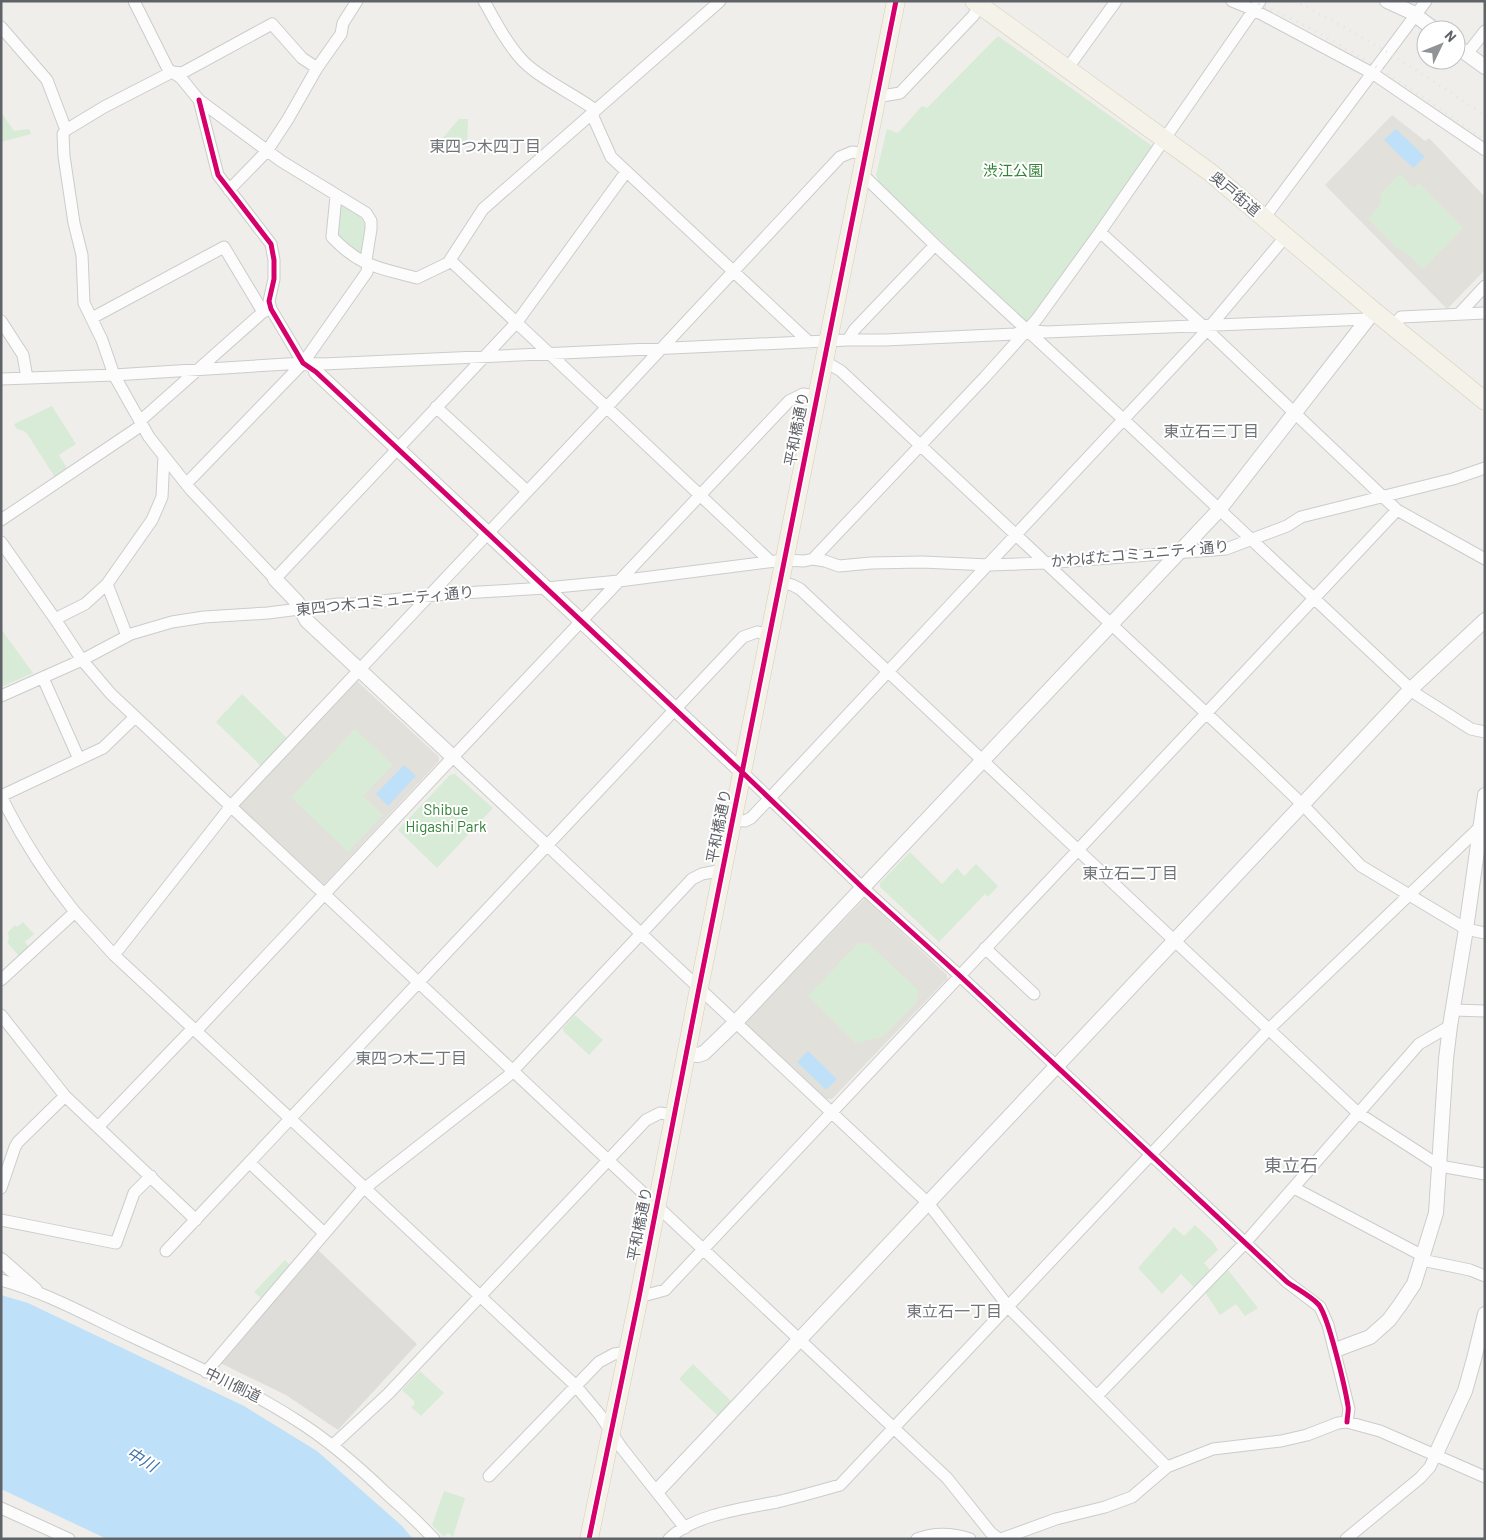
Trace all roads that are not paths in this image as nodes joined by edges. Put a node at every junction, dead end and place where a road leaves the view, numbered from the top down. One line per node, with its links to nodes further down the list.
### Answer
1 (134, 1): 20 (street)
2 (357, 1): 18 (street)
3 (484, 1): 24 (street)
4 (720, 1): 24 (street)
5 (896, 1): 22 (main road, 平和橋通り)
6 (1116, 1): 19 (street)
7 (1232, 1): 11 (street)
8 (1387, 1): 12 (street)
9 (1426, 1): 12 (street)
10 (977, 4): 19 (main road, 奥戸街道); 22 (street)
11 (1257, 6): 21 (street); 26 (street)
12 (1415, 15): 13 (street); 21 (street)
13 (1422, 20)
14 (1, 26): 25 (street)
15 (1485, 31): 16 (street)
16 (1468, 54): 17 (street)
17 (1485, 67)
18 (317, 68): 20 (street); 28 (street)
19 (1068, 69): 26 (main road, 奥戸街道)
20 (172, 72): 23 (street); 25 (street)
21 (1372, 73): 27 (street); 34 (street)
22 (876, 97): 29 (main road, 平和橋通り)
23 (199, 100): 28 (street); 32 (street)
24 (592, 112): 30 (street); 38 (street)
25 (66, 130): 46 (street)
26 (1164, 139): 34 (main road, 奥戸街道); 35 (street)
27 (1485, 150)
28 (267, 151): 32 (street); 33 (street)
29 (866, 154): 31 (main road, 平和橋通り); 40 (street)
30 (626, 172): 40 (street); 48 (street)
31 (862, 174): 37 (street); 53 (main road, 平和橋通り)
32 (229, 190): 42 (street)
33 (336, 196): 39 (street); 39 (street)
34 (1264, 218): 36 (main road, 奥戸街道)
35 (1100, 232): 50 (street); 51 (street)
36 (1286, 236): 45 (main road, 奥戸街道); 50 (street)
37 (935, 244): 51 (street); 52 (street)
38 (450, 261): 39 (street); 48 (street)
39 (368, 265): 59 (street)
40 (734, 270): 54 (street); 55 (street)
41 (1485, 286): 44 (street)
42 (267, 310): 46 (street); 59 (street); 60 (street)
43 (1485, 313): 44 (street)
44 (1459, 314): 49 (street)
45 (1371, 315): 49 (main road, 奥戸街道); 50 (street); 69 (street)
46 (92, 318): 62 (street)
47 (1, 321): 63 (street)
48 (517, 322): 56 (street); 57 (street)
49 (1393, 326): 66 (main road, 奥戸街道)
50 (1207, 327): 51 (street); 69 (street); 70 (street)
51 (1027, 330): 52 (street); 70 (street); 72 (street)
52 (848, 340): 53 (street)
53 (828, 342): 54 (street); 58 (main road, 平和橋通り)
54 (810, 343): 55 (street)
55 (660, 350): 56 (street); 68 (street)
56 (551, 355): 57 (street); 68 (street)
57 (483, 358): 59 (street); 67 (street)
58 (824, 361): 65 (main road, 平和橋通り); 72 (street)
59 (303, 362): 60 (street); 61 (street); 76 (street)
60 (200, 369): 62 (street); 71 (street)
61 (316, 372): 73 (street)
62 (114, 375): 63 (street); 71 (street)
63 (27, 378): 64 (street)
64 (1, 379)
65 (816, 396): 78 (street); 90 (main road, 平和橋通り)
66 (1485, 401)
67 (436, 407): 73 (street); 77 (street)
68 (606, 408): 77 (street); 78 (street)
69 (1294, 413): 79 (street); 80 (street)
70 (1123, 419): 80 (street); 84 (street)
71 (141, 423): 74 (street); 82 (street)
72 (920, 445): 84 (street); 88 (street)
73 (397, 449): 83 (street); 93 (street)
74 (164, 456): 76 (street); 96 (street)
75 (1485, 468): 79 (street, かわばたコミュニティ通り)
76 (186, 484): 93 (street)
77 (527, 491): 83 (street)
78 (700, 495): 90 (street); 94 (street)
79 (1384, 498): 81 (street); 85 (street, かわばたコミュニティ通り)
80 (1219, 510): 85 (street); 87 (street)
81 (1397, 510): 89 (street); 99 (street)
82 (1, 520)
83 (487, 533): 97 (street); 98 (street)
84 (1016, 535): 91 (street); 92 (street)
85 (1251, 540): 87 (street, かわばたコミュニティ通り); 99 (street)
86 (1, 542): 101 (street)
87 (1178, 553): 91 (street, かわばたコミュニティ通り); 104 (street)
88 (813, 559): 90 (street, かわばたコミュニティ通り); 92 (street, かわばたコミュニティ通り)
89 (1485, 559)
90 (777, 561): 94 (street, 東四つ木コミュニティ通り); 95 (main road, 平和橋通り)
91 (1045, 562): 92 (street, かわばたコミュニティ通り); 104 (street)
92 (989, 565): 109 (street)
93 (276, 579): 100 (street)
94 (619, 581): 97 (street, 東四つ木コミュニティ通り); 103 (street)
95 (780, 582): 105 (main road, 平和橋通り); 109 (street)
96 (107, 584): 101 (street); 106 (street)
97 (546, 588): 98 (street, 東四つ木コミュニティ通り); 103 (street)
98 (428, 596): 100 (street, 東四つ木コミュニティ通り); 108 (street)
99 (1313, 598): 111 (street); 114 (street)
100 (300, 609): 106 (street, 東四つ木コミュニティ通り); 108 (street)
101 (55, 619): 107 (street)
102 (1485, 620): 111 (street)
103 (581, 621): 113 (street); 117 (street)
104 (1110, 624): 114 (street); 119 (street)
105 (769, 634): 113 (street); 120 (main road, 平和橋通り)
106 (127, 636): 107 (street, 東四つ木コミュニティ通り)
107 (82, 660): 110 (street, 東四つ木コミュニティ通り); 115 (street)
108 (358, 670): 117 (street); 125 (street)
109 (888, 671): 119 (street); 123 (street)
110 (43, 678): 112 (street, 東四つ木コミュニティ通り); 118 (street)
111 (1411, 689): 116 (street); 124 (street)
112 (1, 696)
113 (675, 709): 120 (street); 128 (street)
114 (1206, 712): 124 (street); 129 (street)
115 (135, 717): 118 (street); 125 (street)
116 (1485, 732)
117 (453, 757): 128 (street); 132 (street)
118 (80, 759): 122 (street)
119 (982, 760): 129 (street); 131 (street)
120 (742, 772): 123 (street); 126 (main road, 平和橋通り)
121 (1485, 795): 127 (street)
122 (1, 796): 134 (street)
123 (770, 798): 126 (street); 131 (street)
124 (1302, 805): 133 (street); 138 (street)
125 (231, 806): 132 (street); 140 (street)
126 (732, 820): 130 (main road, 平和橋通り)
127 (1480, 827): 133 (street); 135 (street)
128 (548, 846): 137 (street); 143 (street)
129 (1078, 850): 138 (street); 139 (street)
130 (722, 870): 137 (street); 144 (main road, 平和橋通り)
131 (863, 888): 141 (street); 149 (street)
132 (324, 894): 143 (street); 151 (street)
133 (1409, 895): 135 (street); 152 (street)
134 (76, 912): 140 (street); 142 (street)
135 (1466, 929): 136 (street); 146 (street)
136 (1485, 932)
137 (642, 934): 144 (street); 155 (street)
138 (1175, 940): 152 (street); 154 (street)
139 (985, 948): 141 (street); 145 (street)
140 (114, 955): 151 (street)
141 (959, 975): 154 (street); 157 (street)
142 (1, 980)
143 (419, 983): 155 (street); 160 (street)
144 (699, 988): 149 (street); 153 (main road, 平和橋通り)
145 (1034, 994)
146 (1453, 1010): 147 (street); 150 (street)
147 (1485, 1011)
148 (1, 1015): 156 (street)
149 (735, 1023): 153 (street); 157 (street)
150 (1450, 1026): 158 (street); 165 (street)
151 (194, 1029): 160 (street); 161 (street)
152 (1269, 1029): 158 (street); 162 (street)
153 (686, 1054): 159 (main road, 平和橋通り)
154 (1056, 1066): 162 (street); 171 (street)
155 (513, 1071): 163 (street); 169 (street)
156 (64, 1096): 161 (street); 168 (street)
157 (831, 1112): 171 (street); 177 (street)
158 (1358, 1113): 165 (street); 170 (street)
159 (674, 1115): 163 (street); 172 (main road, 平和橋通り)
160 (291, 1119): 164 (street); 169 (street)
161 (98, 1127): 167 (street)
162 (1150, 1154): 176 (street); 186 (street)
163 (607, 1160): 172 (street); 184 (street)
164 (250, 1163): 174 (street); 175 (street)
165 (1440, 1166): 166 (street); 179 (street)
166 (1485, 1174)
167 (151, 1176): 173 (street); 174 (street)
168 (1, 1188)
169 (364, 1188): 175 (street); 184 (street)
170 (1294, 1188): 176 (street); 179 (street)
171 (928, 1203): 186 (street); 189 (street)
172 (656, 1206): 177 (street); 185 (main road, 平和橋通り)
173 (1, 1220)
174 (196, 1220): 178 (street)
175 (324, 1233): 192 (street)
176 (1245, 1243): 190 (street); 194 (street)
177 (702, 1250): 185 (street); 189 (street)
178 (166, 1251)
179 (1422, 1258): 181 (street); 190 (street)
180 (1, 1260): 183 (street)
181 (1485, 1276)
182 (1, 1280): 183 (street, 中川側道)
183 (35, 1290): 192 (street, 中川側道)
184 (480, 1296): 193 (street); 198 (street)
185 (639, 1297): 191 (main road, 平和橋通り)
186 (1008, 1306): 194 (street); 196 (street)
187 (1485, 1314): 188 (street)
188 (1483, 1332): 199 (street)
189 (800, 1340): 196 (street); 203 (street)
190 (1336, 1350): 195 (street)
191 (628, 1352): 193 (street); 197 (main road, 平和橋通り)
192 (206, 1372): 198 (street, 中川側道)
193 (575, 1385): 197 (street); 201 (street)
194 (1097, 1396): 200 (street)
195 (1346, 1422): 199 (street); 200 (street)
196 (893, 1427): 205 (street); 212 (street)
197 (611, 1432): 203 (street); 208 (main road, 平和橋通り)
198 (333, 1445): 207 (street, 中川側道)
199 (1435, 1456): 202 (street); 213 (street)
200 (1167, 1467): 212 (street)
201 (489, 1476)
202 (1485, 1477)
203 (658, 1490): 205 (street)
204 (1, 1508): 206 (street)
205 (685, 1528): 209 (street)
206 (69, 1539)
207 (434, 1539)
208 (589, 1539)
209 (669, 1539)
210 (918, 1539): 211 (street)
211 (970, 1539)
212 (1000, 1539)
213 (1346, 1539)

